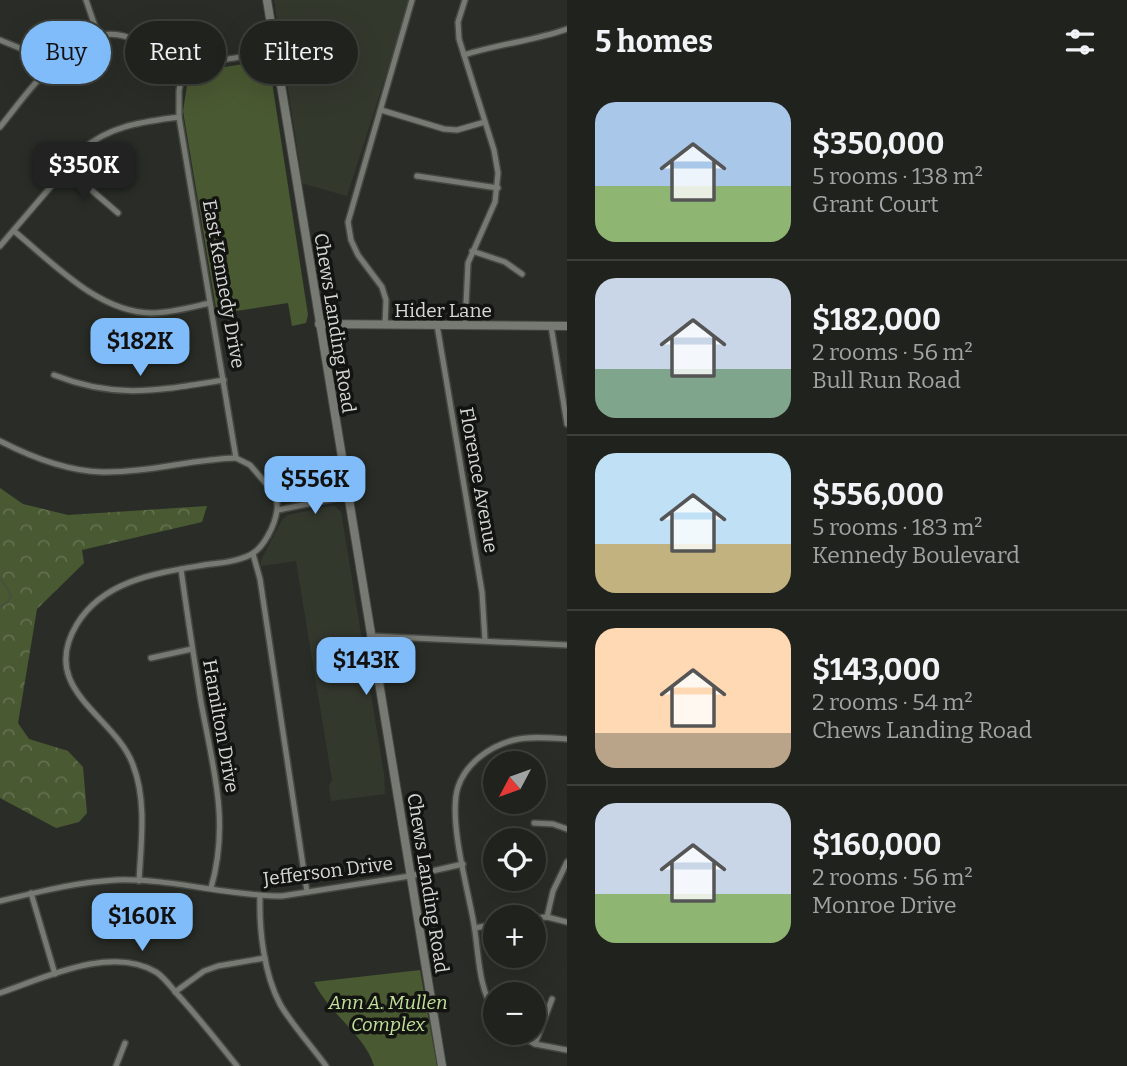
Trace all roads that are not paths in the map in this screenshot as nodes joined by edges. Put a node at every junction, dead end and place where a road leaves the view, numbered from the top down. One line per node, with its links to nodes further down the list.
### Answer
1 (86, 0): 5 (street)
2 (267, 0): 6 (main road, Chews Landing Road)
3 (412, 0): 14 (street)
4 (465, 0): 10 (street)
5 (93, 21)
6 (270, 21)
7 (567, 29): 10 (street)
8 (0, 40): 9 (street)
9 (21, 49)
10 (464, 55): 16 (street)
11 (36, 84): 17 (street)
12 (180, 84): 15 (street, East Kennedy Drive)
13 (280, 84): 27 (main road, Chews Landing Road)
14 (382, 110): 16 (street); 28 (street)
15 (179, 117): 18 (street); 26 (street, East Kennedy Drive)
16 (485, 122): 20 (street)
17 (0, 127)
18 (67, 169): 21 (street); 22 (street)
19 (417, 176): 20 (street)
20 (498, 188): 24 (street)
21 (118, 213)
22 (14, 231): 23 (street); 26 (street)
23 (0, 246)
24 (472, 251): 25 (street); 30 (street)
25 (522, 274)
26 (210, 303): 34 (street, East Kennedy Drive)
27 (318, 324): 28 (main road, Hider Lane); 38 (main road, Chews Landing Road)
28 (385, 325): 29 (main road, Hider Lane)
29 (437, 325): 30 (main road, Hider Lane); 45 (street, Florence Avenue)
30 (465, 325): 31 (main road, Hider Lane)
31 (551, 326): 32 (main road, Hider Lane); 35 (street)
32 (567, 326)
33 (54, 375): 34 (street)
34 (224, 380): 37 (street, East Kennedy Drive)
35 (567, 424)
36 (0, 441): 37 (street)
37 (236, 458): 39 (street)
38 (345, 482): 39 (street); 40 (main road, Chews Landing Road)
39 (276, 495): 41 (street)
40 (347, 496): 41 (street); 44 (main road, Chews Landing Road)
41 (278, 510): 42 (street)
42 (253, 554): 43 (street); 57 (street)
43 (181, 569): 47 (street, Hamilton Drive); 55 (street)
44 (370, 636): 45 (street); 54 (main road, Chews Landing Road)
45 (485, 640): 46 (street)
46 (567, 645)
47 (192, 649): 48 (street); 56 (street, Hamilton Drive)
48 (151, 658)
49 (567, 739): 53 (street)
50 (534, 823): 51 (street)
51 (567, 829)
52 (567, 862): 61 (street)
53 (463, 864): 54 (street, Jefferson Drive); 64 (street)
54 (410, 876): 57 (street, Jefferson Drive); 78 (main road, Chews Landing Road)
55 (139, 881): 56 (street, Jefferson Drive); 58 (street, Jefferson Drive)
56 (211, 888): 59 (street, Jefferson Drive)
57 (307, 892): 59 (street, Jefferson Drive)
58 (31, 893): 60 (street, Jefferson Drive); 66 (street)
59 (260, 896): 65 (street)
60 (0, 901)
61 (547, 917): 62 (street)
62 (567, 922)
63 (483, 926): 64 (street)
64 (475, 928): 67 (street)
65 (265, 958): 68 (street); 77 (street)
66 (55, 974): 68 (street); 69 (street)
67 (483, 986)
68 (175, 992): 76 (street)
69 (0, 993)
70 (552, 999): 71 (street)
71 (546, 1015)
72 (125, 1043): 75 (street)
73 (540, 1045): 74 (street)
74 (567, 1050)
75 (116, 1066)
76 (237, 1066)
77 (326, 1066)
78 (442, 1066)

